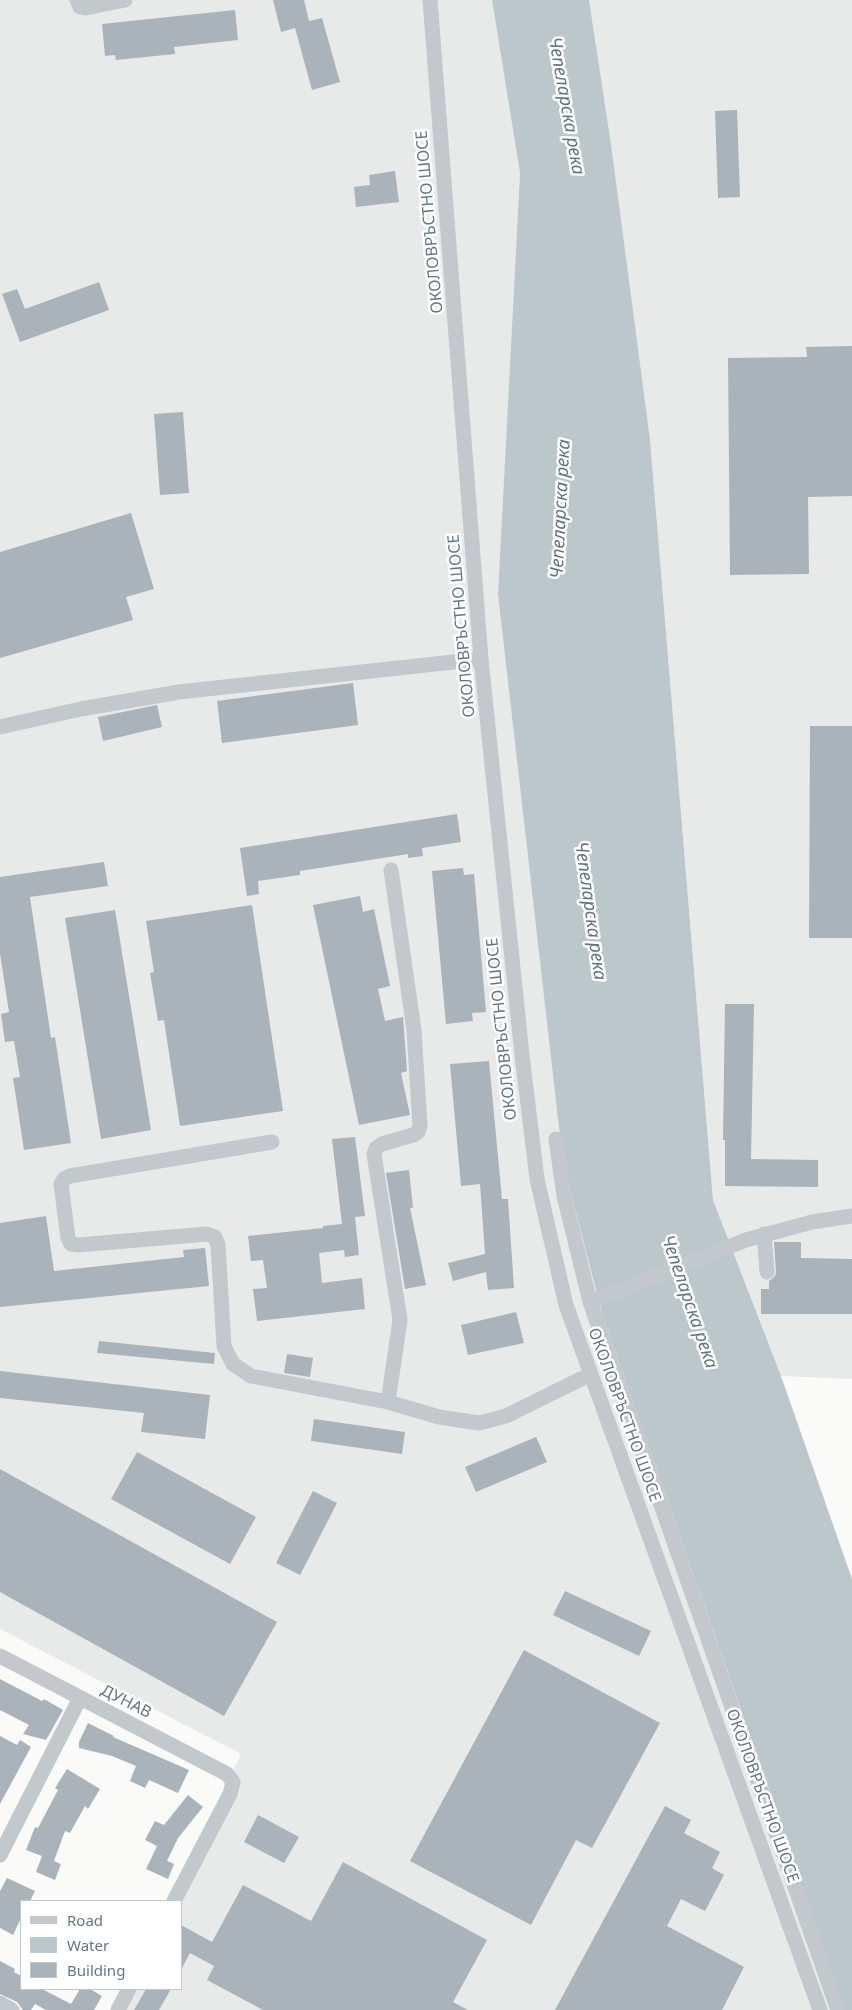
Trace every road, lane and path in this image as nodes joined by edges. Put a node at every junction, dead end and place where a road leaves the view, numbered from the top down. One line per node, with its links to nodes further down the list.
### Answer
1 (77, 0): 2 (street)
2 (125, 0)
3 (430, 0): 4 (street, ОКОЛОВРЪСТНО ШОСЕ)
4 (482, 659): 5 (street); 13 (street, ОКОЛОВРЪСТНО ШОСЕ)
5 (0, 727)
6 (391, 870): 14 (street)
7 (556, 1139): 12 (street)
8 (272, 1142): 14 (street)
9 (852, 1216): 10 (street)
10 (764, 1234): 11 (street); 12 (street)
11 (767, 1272)
12 (590, 1302): 24 (street)
13 (591, 1374): 14 (street); 23 (street, ОКОЛОВРЪСТНО ШОСЕ)
14 (388, 1402)
15 (0, 1656): 16 (street, ДУНАВ)
16 (80, 1698): 17 (street); 18 (street, ДУНАВ)
17 (0, 1855)
18 (175, 1900)
19 (128, 1990): 22 (street)
20 (0, 2003): 21 (street)
21 (12, 2010)
22 (118, 2010)
23 (820, 2010)
24 (838, 2010)

